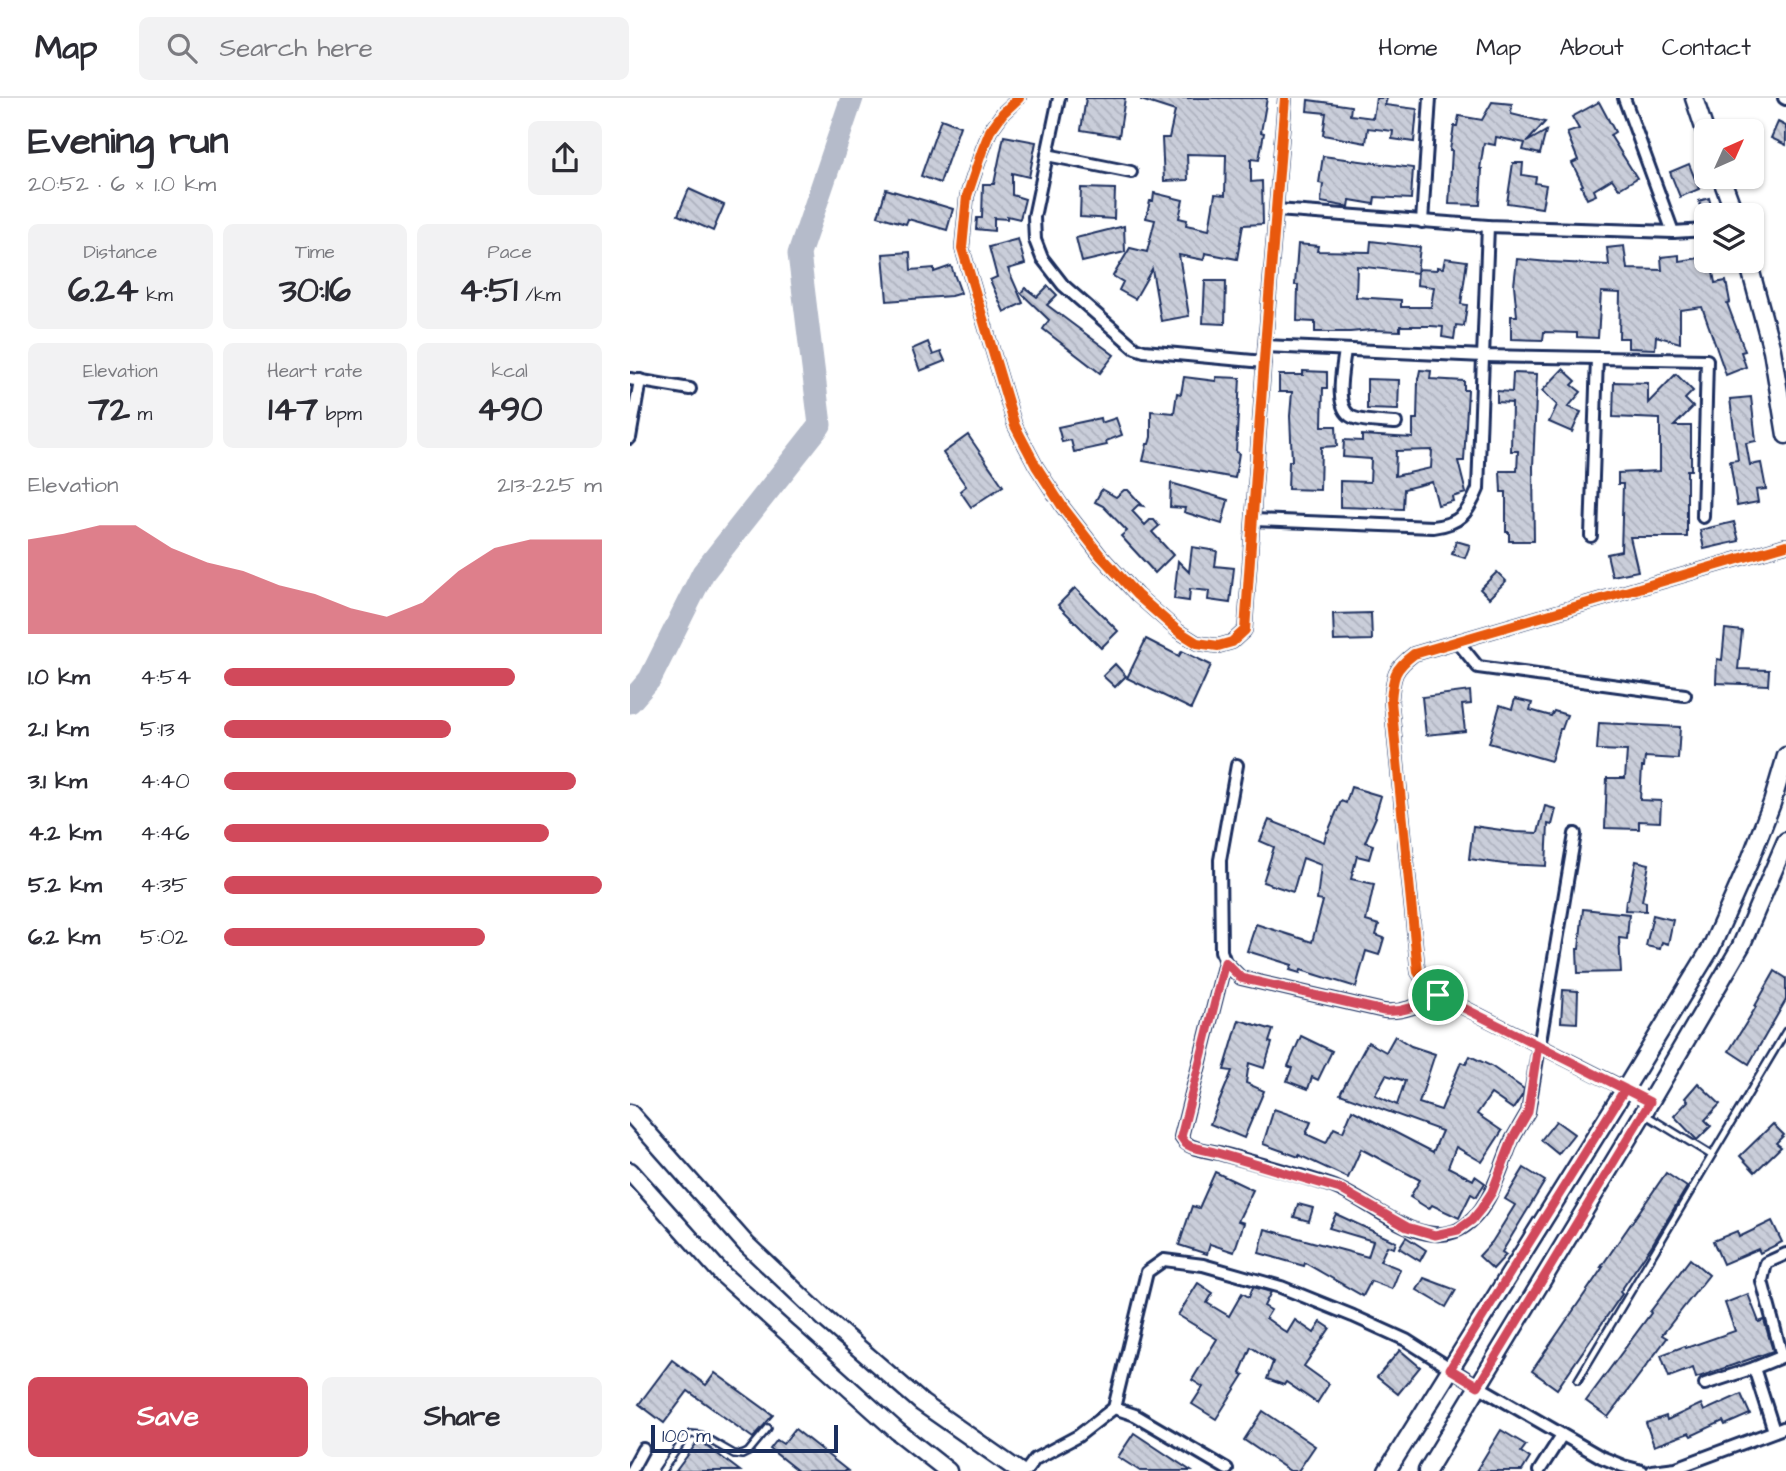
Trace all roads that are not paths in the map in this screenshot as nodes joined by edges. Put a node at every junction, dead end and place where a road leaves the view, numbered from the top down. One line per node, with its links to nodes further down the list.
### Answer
1 (1019, 98): 27 (street)
2 (1059, 98): 8 (street)
3 (1285, 98): 10 (street)
4 (1430, 98): 11 (street)
5 (1624, 98): 14 (street)
6 (1694, 98): 7 (street)
7 (1701, 119)
8 (1048, 155): 9 (street); 20 (street)
9 (1131, 172)
10 (1277, 210): 11 (street); 16 (street)
11 (1422, 222): 12 (street)
12 (1489, 226): 14 (street); 18 (street)
13 (1694, 231): 14 (street)
14 (1673, 232)
15 (1751, 273): 24 (street)
16 (1265, 346): 17 (street); 20 (street)
17 (1345, 349): 18 (street); 23 (street)
18 (1484, 356): 19 (street); 27 (street)
19 (1598, 358): 26 (street); 28 (street)
20 (1264, 362): 27 (street)
21 (635, 379): 22 (street); 25 (street)
22 (690, 389)
23 (1396, 423)
24 (1786, 435)
25 (630, 438)
26 (1703, 517)
27 (1253, 520)
28 (1591, 536)
29 (1786, 545): 30 (street)
30 (1457, 641): 31 (street); 37 (street)
31 (1685, 695)
32 (1786, 756): 40 (street)
33 (1237, 765): 36 (street)
34 (1575, 834): 39 (street)
35 (1786, 841): 41 (street)
36 (1225, 962): 37 (street); 39 (street)
37 (1438, 995): 39 (street)
38 (1786, 1031): 43 (lane)
39 (1538, 1045): 40 (street)
40 (1625, 1089): 41 (street); 48 (street)
41 (1646, 1108): 43 (lane); 51 (street)
42 (630, 1112): 62 (street)
43 (1711, 1156): 49 (lane)
44 (630, 1171): 61 (street)
45 (1786, 1254): 46 (street)
46 (1784, 1356): 47 (street)
47 (1754, 1368): 50 (street); 55 (street)
48 (1450, 1369): 51 (street); 52 (street); 64 (street)
49 (1578, 1380)
50 (1704, 1384)
51 (1478, 1386): 56 (street); 65 (street)
52 (1114, 1408): 58 (street); 63 (street)
53 (768, 1427): 60 (lane)
54 (1786, 1427): 55 (street)
55 (1774, 1431): 68 (street)
56 (1562, 1435): 66 (street); 67 (street)
57 (643, 1450): 59 (street)
58 (1227, 1469)
59 (631, 1471)
60 (662, 1471)
61 (948, 1471)
62 (1019, 1471)
63 (1026, 1471)
64 (1387, 1471)
65 (1427, 1471)
66 (1539, 1471)
67 (1642, 1471)
68 (1652, 1471)

